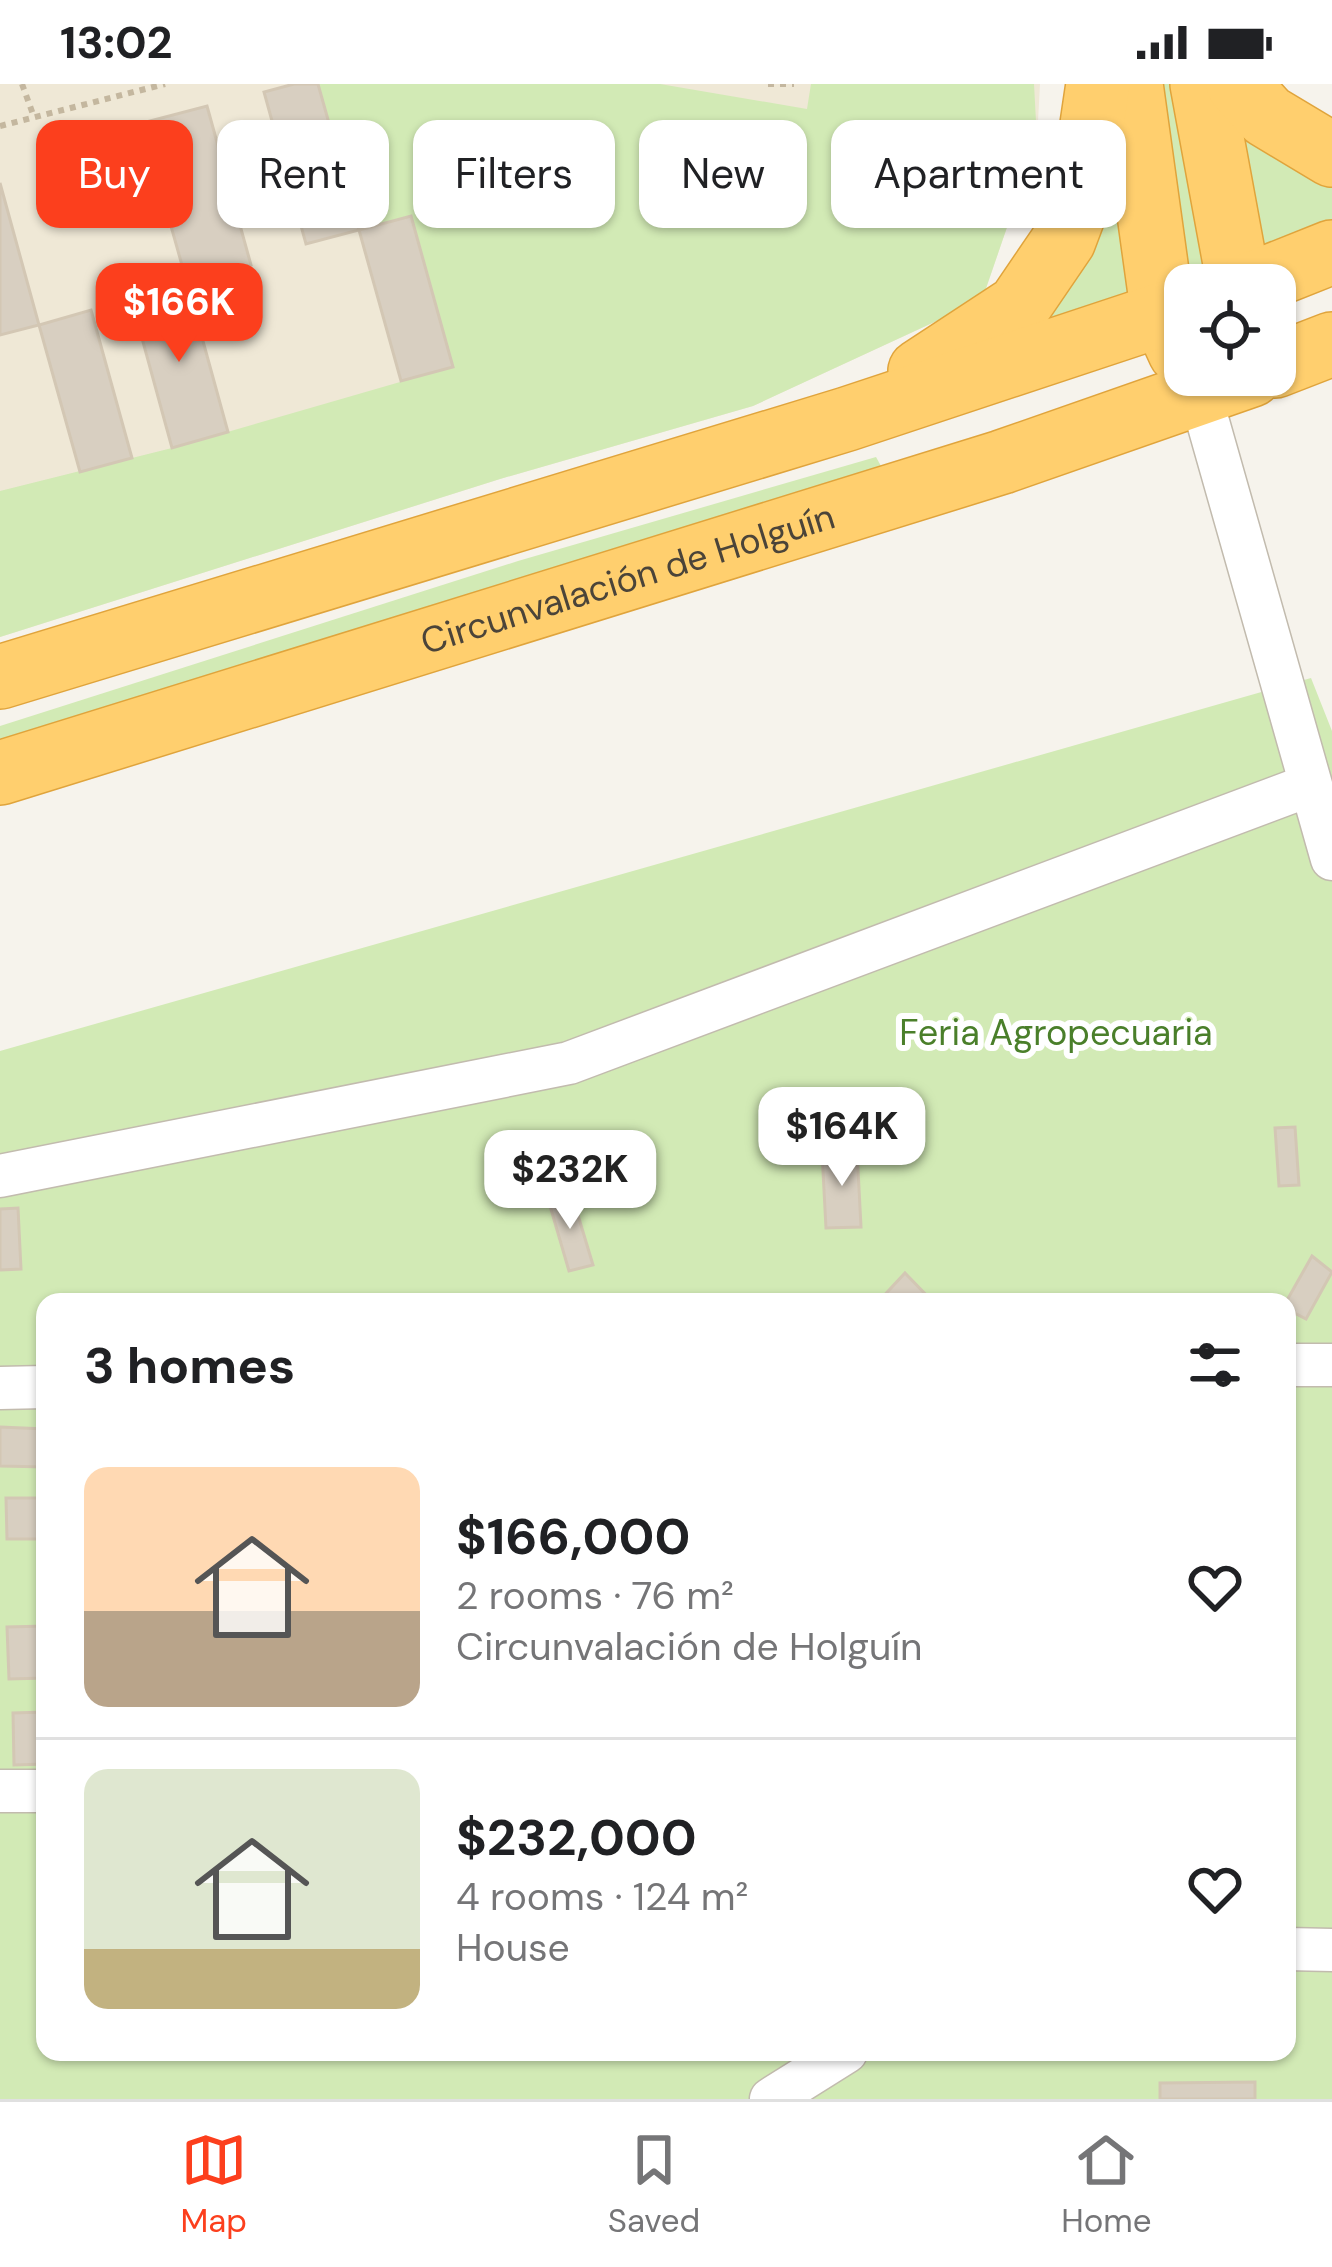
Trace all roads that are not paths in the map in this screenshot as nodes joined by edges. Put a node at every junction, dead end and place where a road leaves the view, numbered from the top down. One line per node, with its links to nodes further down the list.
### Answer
1 (1098, 84): 15 (highway)
2 (1131, 84): 7 (highway)
3 (1202, 84): 8 (highway)
4 (1238, 84): 5 (highway)
5 (1332, 155)
6 (1332, 252): 9 (highway)
7 (1174, 264)
8 (1235, 264)
9 (1296, 266)
10 (1332, 344): 11 (highway)
11 (1296, 358)
12 (1164, 364): 15 (highway)
13 (1164, 376): 17 (highway, Circunvalación de Holguín)
14 (1207, 396): 18 (street)
15 (847, 418): 16 (highway)
16 (0, 676)
17 (0, 773)
18 (1310, 785): 19 (street); 20 (street)
19 (1332, 859)
20 (0, 1176)
21 (1296, 1365): 22 (street)
22 (1332, 1365)
23 (36, 1387): 24 (street)
24 (0, 1388)
25 (0, 1791): 26 (street)
26 (36, 1791)
27 (1296, 1949): 28 (street)
28 (1332, 1950)
29 (828, 2074): 30 (street)
30 (771, 2099)

